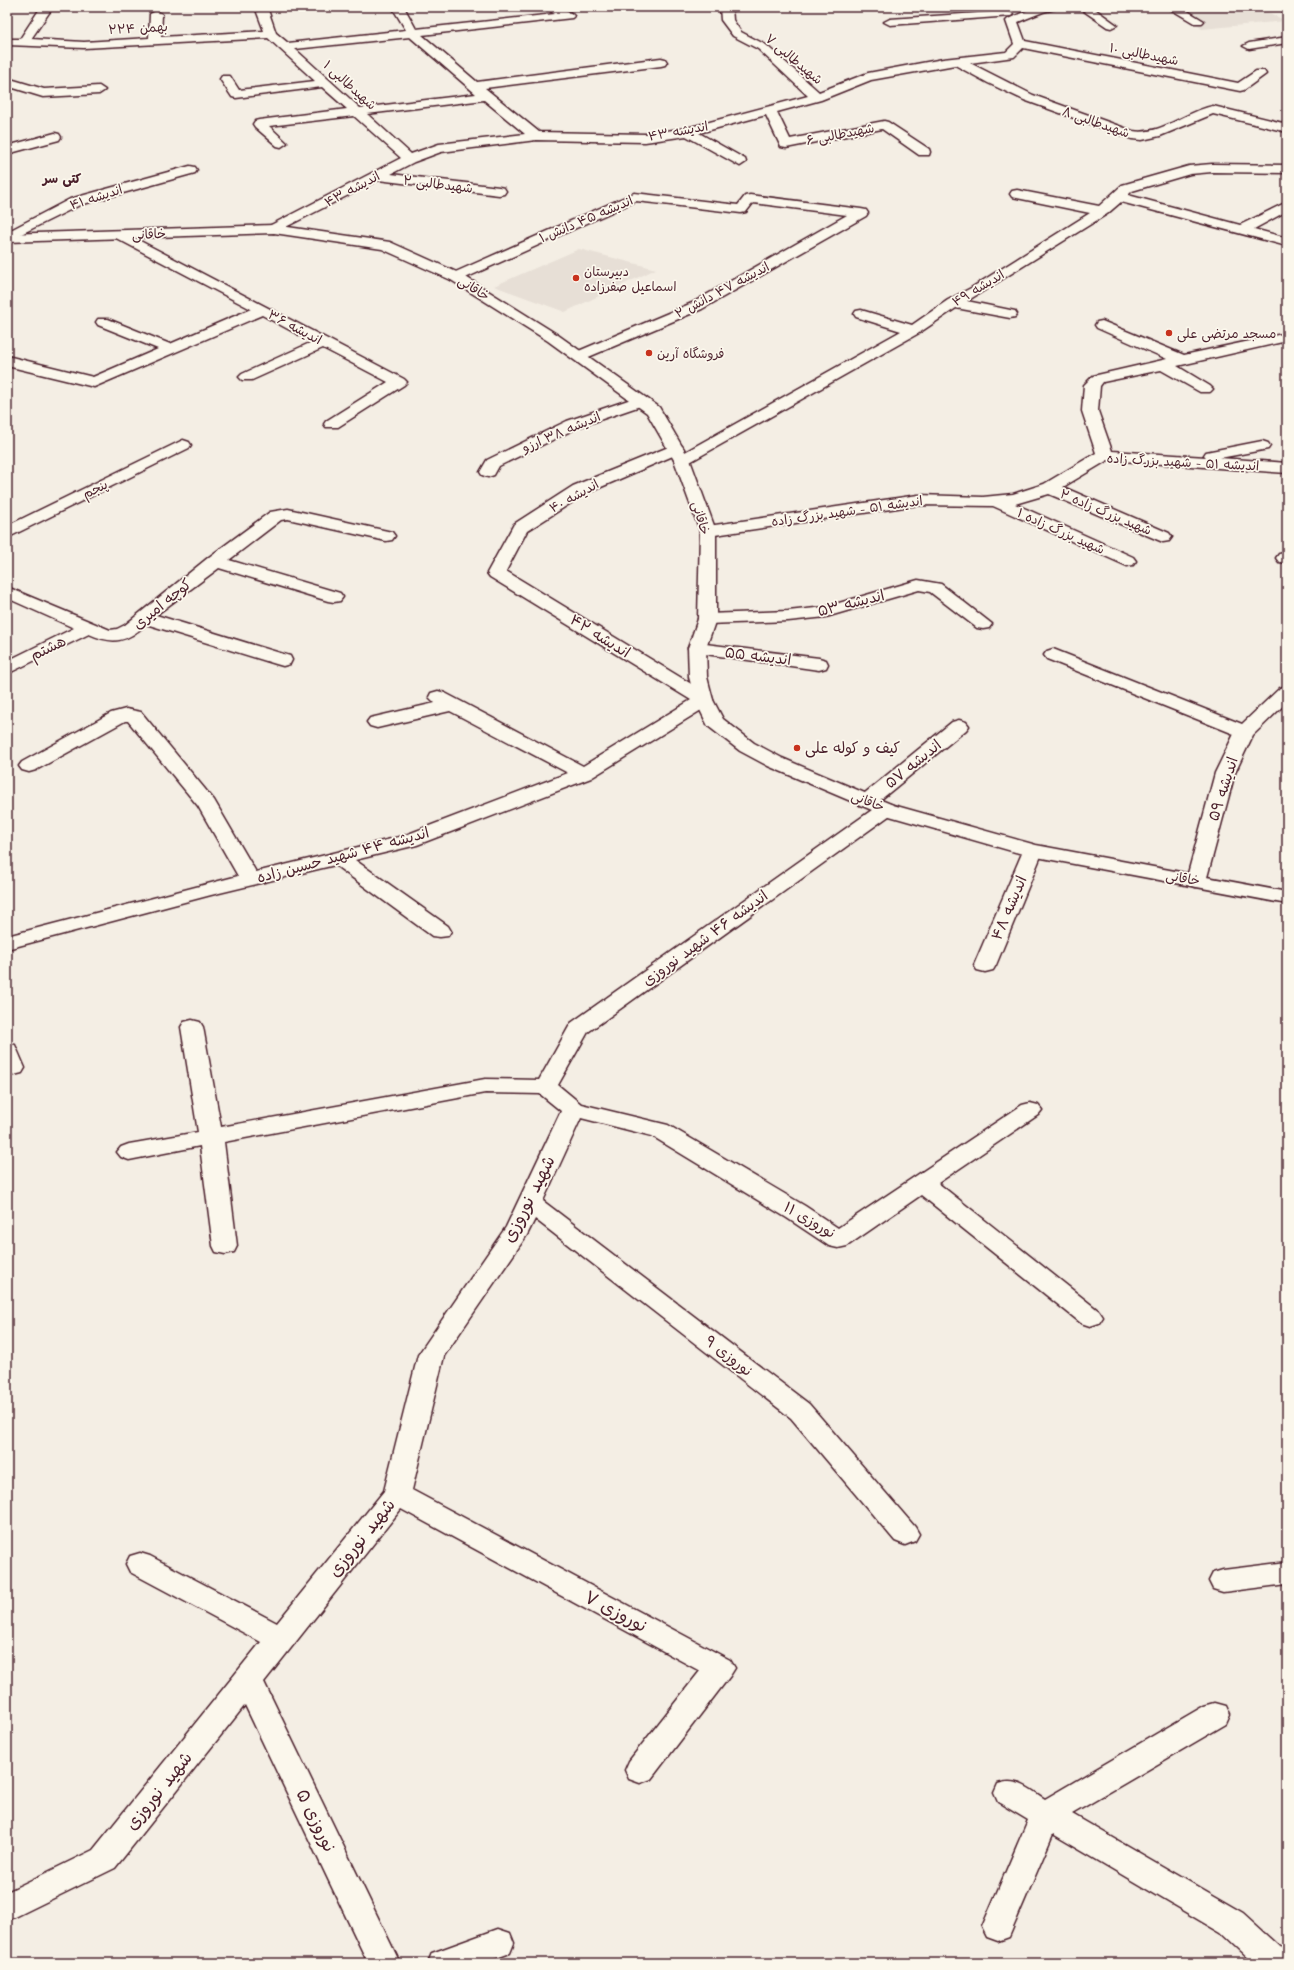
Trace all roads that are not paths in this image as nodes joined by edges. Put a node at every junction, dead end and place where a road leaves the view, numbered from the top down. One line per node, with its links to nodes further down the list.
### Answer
1 (47, 7): 23 (street)
2 (261, 7): 19 (street)
3 (398, 7): 18 (street)
4 (726, 7): 36 (street, شهیدطالبی ۷)
5 (913, 7): 14 (street)
6 (1051, 7): 13 (street)
7 (1084, 7): 17 (street)
8 (1173, 7): 15 (street)
9 (1282, 7): 11 (street)
10 (552, 8): 18 (street)
11 (1287, 10)
12 (156, 14): 21 (street)
13 (1007, 14): 14 (street); 24 (street)
14 (923, 20): 16 (street)
15 (1198, 21)
16 (890, 22)
17 (1111, 24)
18 (413, 32): 26 (street); 33 (street)
19 (271, 34): 21 (street, ۲۲بهمن ۴); 26 (street, شهیدطالبی ۱)
20 (1287, 40): 25 (street)
21 (155, 41): 23 (street, ۲۲بهمن ۴)
22 (7, 42): 23 (street, ۲۲بهمن ۴)
23 (23, 42)
24 (1020, 44): 28 (street, اندیشه ۴۳); 29 (street, شهیدطالبی ۱۰)
25 (1249, 46)
26 (284, 47): 32 (street, شهیدطالبی ۱)
27 (661, 62): 33 (street)
28 (957, 62): 36 (street, اندیشه ۴۳); 39 (street, شهیدطالبی ۸)
29 (1260, 74)
30 (226, 79): 32 (street)
31 (7, 82): 34 (street)
32 (325, 83): 38 (street, شهیدطالبی ۱)
33 (475, 86): 35 (street)
34 (99, 90)
35 (486, 96): 38 (street); 41 (street)
36 (817, 97): 37 (street, اندیشه ۴۳)
37 (769, 109): 40 (street, اندیشه ۴۳); 45 (street, شهیدطالبی ۶)
38 (357, 112): 43 (street); 46 (street, شهیدطالبی ۱)
39 (1287, 128)
40 (688, 132): 41 (street, اندیشه ۴۳); 47 (street)
41 (536, 136): 46 (street, اندیشه ۴۳)
42 (55, 137): 44 (street)
43 (281, 143)
44 (7, 150)
45 (924, 152)
46 (409, 159): 50 (street, اندیشه ۴۳)
47 (740, 162)
48 (1287, 169): 53 (street, اندیشه ۴۹)
49 (190, 170): 60 (street, اندیشه ۴۱)
50 (377, 176): 51 (street, شهیدطالبی ۲); 57 (street, اندیشه ۴۳)
51 (499, 192)
52 (1017, 194): 55 (street)
53 (1120, 197): 55 (street, اندیشه ۴۹); 58 (street)
54 (1287, 206): 58 (street)
55 (1102, 211): 63 (street, اندیشه ۴۹)
56 (861, 213): 62 (street, اندیشه ۴۵ دانش ۱); 73 (street, اندیشه ۴۷ دانش ۲)
57 (274, 229): 59 (street, خاقانی); 62 (street, خاقانی)
58 (1241, 230): 61 (street)
59 (121, 234): 60 (street, خاقانی); 64 (street, اندیشه ۳۶)
60 (7, 238)
61 (1287, 242)
62 (456, 276): 73 (street, خاقانی)
63 (953, 302): 66 (street); 69 (street, اندیشه ۴۹)
64 (262, 310): 71 (street, اندیشه ۳۶); 72 (street)
65 (861, 314): 69 (street)
66 (1010, 314)
67 (103, 322): 72 (street)
68 (1102, 325): 74 (street)
69 (914, 330): 83 (street, اندیشه ۴۹)
70 (1287, 337): 74 (street)
71 (323, 342): 77 (street); 80 (street, اندیشه ۳۶)
72 (170, 349): 75 (street)
73 (579, 356): 79 (street, خاقانی)
74 (1182, 360): 76 (street)
75 (7, 362)
76 (1162, 364): 78 (street); 84 (street)
77 (247, 377)
78 (1205, 389)
79 (640, 401): 83 (street, خاقانی); 87 (street, اندیشه ۳۸ ارزو)
80 (332, 424)
81 (183, 445): 91 (street, پنجم)
82 (1262, 446): 85 (street)
83 (679, 455): 90 (street, خاقانی); 96 (street, اندیشه ۴۰)
84 (1105, 455): 85 (street, اندیشه ۵۱ - شهید بزرگ زاده); 88 (street, اندیشه ۵۱ - شهید بزرگ زاده)
85 (1179, 460): 86 (street, اندیشه ۵۱ - شهید بزرگ زاده)
86 (1287, 468)
87 (488, 472)
88 (1050, 488): 89 (street, اندیشه ۵۱ - شهید بزرگ زاده); 93 (street, شهید بزرگ زاده ۲)
89 (995, 501): 90 (street, اندیشه ۵۱ - شهید بزرگ زاده); 95 (street, شهید بزرگ زاده ۱)
90 (708, 531): 100 (street, خاقانی)
91 (7, 533)
92 (386, 536): 94 (street, کوچه امیری)
93 (1163, 537)
94 (215, 561): 98 (street); 99 (street, کوچه امیری)
95 (1127, 561)
96 (496, 572): 109 (street, اندیشه ۴۲)
97 (7, 592): 102 (street, کوچه امیری)
98 (334, 597)
99 (143, 617): 102 (street, کوچه امیری); 105 (street)
100 (706, 619): 101 (street, اندیشه ۵۳); 103 (street, خاقانی)
101 (983, 624)
102 (88, 628): 107 (street, هشتم)
103 (697, 648): 106 (street, اندیشه ۵۵); 109 (street, خاقانی)
104 (1054, 655): 112 (street)
105 (284, 660)
106 (819, 664)
107 (7, 668)
108 (1287, 693): 112 (street, اندیشه ۵۹)
109 (704, 700): 114 (street, اندیشه ۴۴ شهید حسین زاده); 115 (street, خاقانی)
110 (377, 722): 114 (street)
111 (959, 726): 115 (street, اندیشه ۵۷)
112 (1245, 732): 119 (street, اندیشه ۵۹)
113 (29, 766): 118 (street)
114 (584, 774): 117 (street, اندیشه ۴۴ شهید حسین زاده)
115 (876, 805): 116 (street, خاقانی); 125 (street, اندیشه ۴۶ شهید نوروزی)
116 (1033, 851): 119 (street, خاقانی); 123 (street, اندیشه ۴۸)
117 (338, 858): 118 (street, اندیشه ۴۴ شهید حسین زاده); 121 (street)
118 (250, 879): 122 (street, اندیشه ۴۴ شهید حسین زاده)
119 (1196, 881): 120 (street, خاقانی)
120 (1287, 898)
121 (440, 931)
122 (7, 943)
123 (985, 965)
124 (192, 1027): 128 (street)
125 (546, 1087): 126 (street); 128 (street)
126 (573, 1109): 130 (street, نوروزی ۱۱); 131 (street, شهید نوروزی)
127 (1030, 1110): 130 (street, نوروزی ۱۱)
128 (211, 1137): 129 (street); 132 (street)
129 (129, 1152)
130 (922, 1183): 133 (street)
131 (530, 1203): 134 (street, شهید نوروزی); 135 (street, نوروزی ۹)
132 (225, 1246)
133 (1090, 1316)
134 (397, 1494): 139 (street, شهید نوروزی); 142 (street, نوروزی ۷)
135 (905, 1534)
136 (140, 1564): 139 (street)
137 (1287, 1573): 138 (street)
138 (1223, 1581)
139 (281, 1639): 140 (street, شهید نوروزی)
140 (248, 1680): 145 (street, شهید نوروزی); 148 (street, نوروزی ۵)
141 (1215, 1715): 144 (street)
142 (640, 1770)
143 (1009, 1793): 144 (street)
144 (1046, 1814): 146 (street); 150 (street)
145 (7, 1907)
146 (998, 1927)
147 (498, 1943): 149 (street)
148 (384, 1963)
149 (444, 1963)
150 (1274, 1963)

